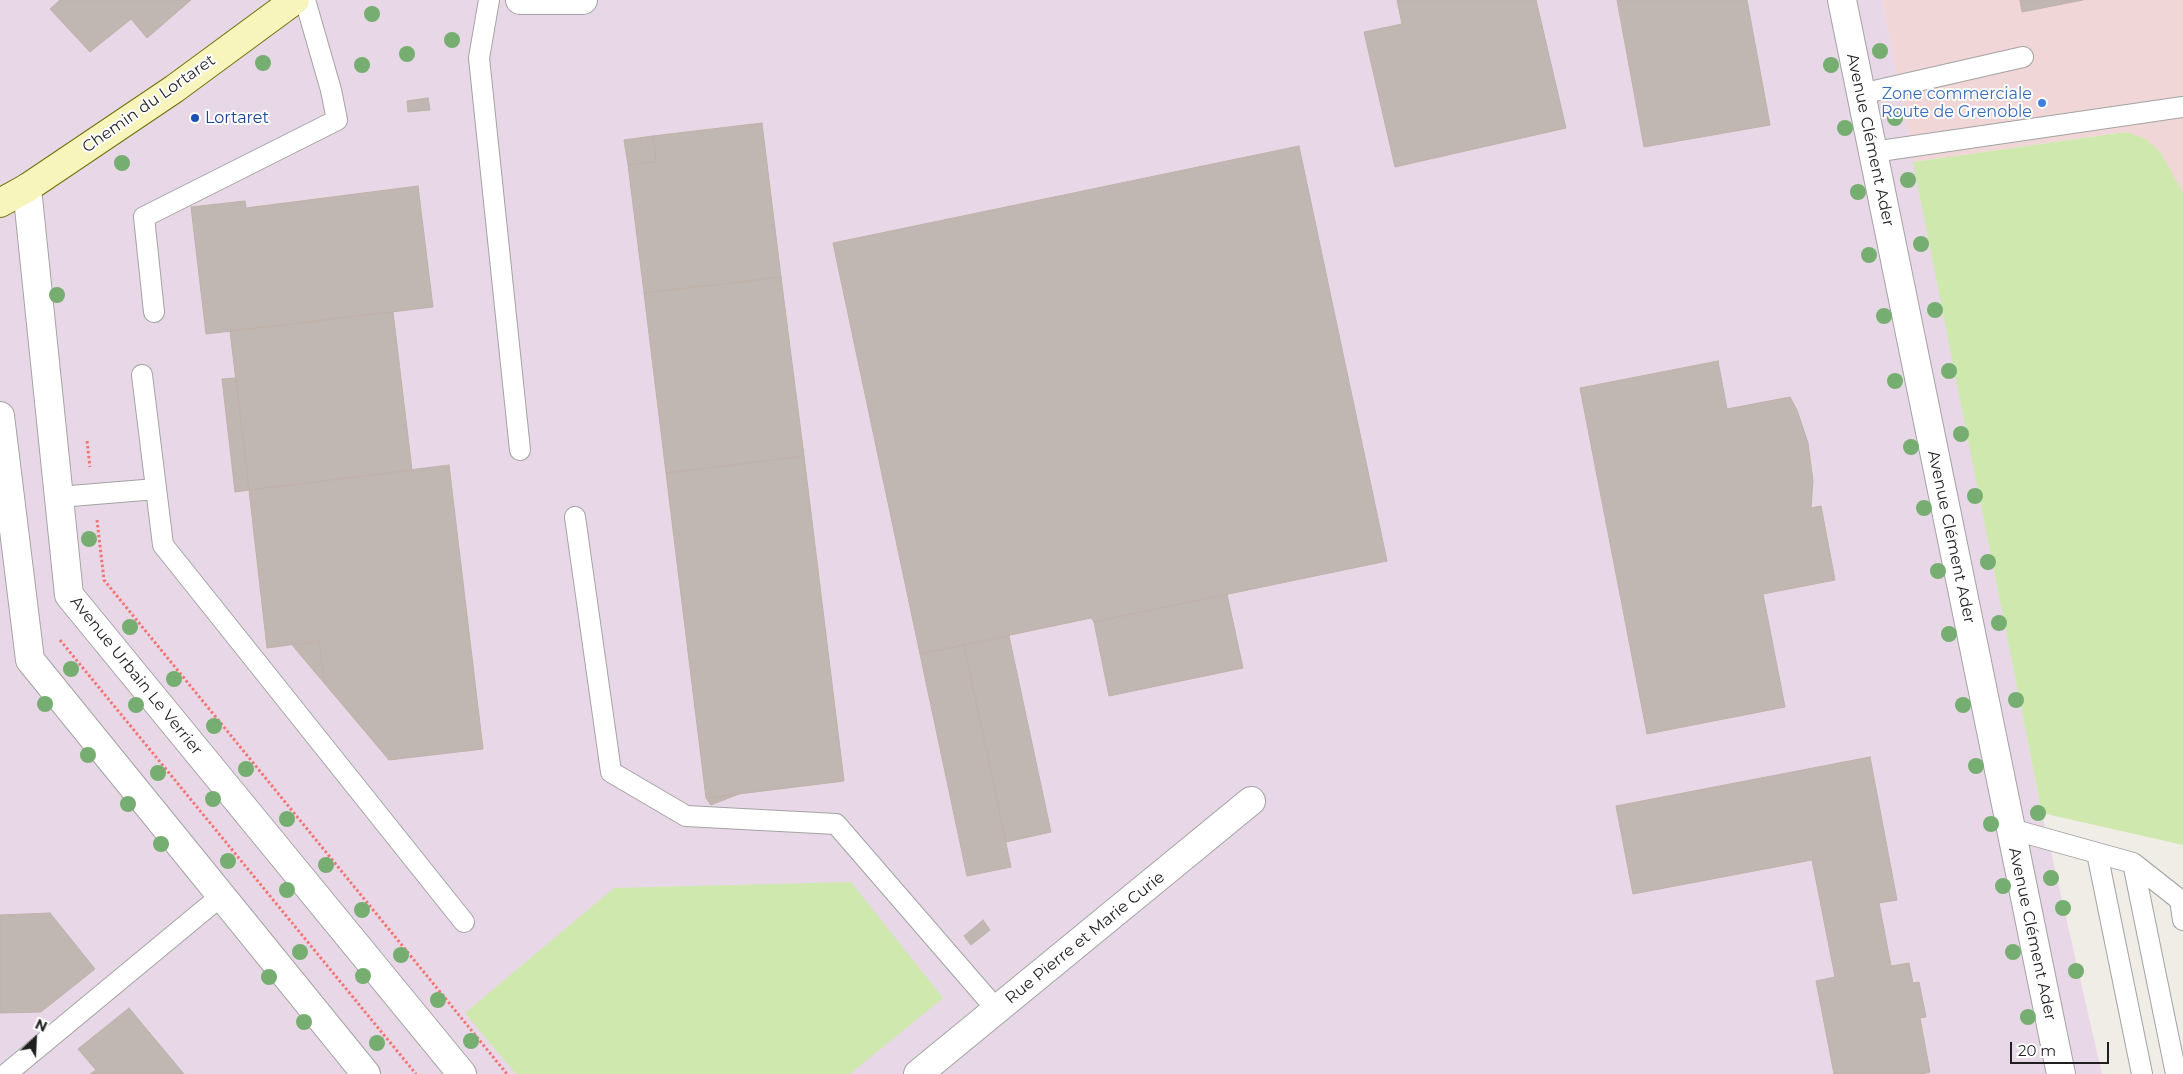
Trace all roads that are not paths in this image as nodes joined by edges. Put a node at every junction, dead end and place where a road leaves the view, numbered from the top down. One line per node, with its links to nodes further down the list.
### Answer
1 (295, 0): 11 (main road, Chemin du Lortaret)
2 (305, 0): 13 (lane)
3 (490, 0): 16 (lane)
4 (520, 0): 5 (street)
5 (583, 0)
6 (1842, 0): 8 (street, Avenue Clément Ader)
7 (2023, 57): 8 (lane)
8 (1861, 94): 10 (street, Avenue Clément Ader)
9 (2183, 107): 10 (lane)
10 (1873, 152): 21 (street, Avenue Clément Ader)
11 (27, 188): 12 (main road, Chemin du Lortaret); 18 (street, Avenue Urbain Le Verrier)
12 (0, 203)
13 (154, 312)
14 (142, 375): 17 (lane)
15 (0, 416): 24 (street)
16 (520, 450)
17 (156, 489): 18 (lane); 26 (lane)
18 (59, 497): 31 (street, Avenue Urbain Le Verrier)
19 (575, 517): 27 (lane)
20 (1251, 801): 27 (street, Rue Pierre et Marie Curie)
21 (2011, 829): 22 (lane); 28 (street, Avenue Clément Ader)
22 (2097, 853): 23 (lane); 33 (lane)
23 (2132, 863): 25 (lane); 34 (lane)
24 (221, 896): 29 (lane); 30 (street)
25 (2183, 920)
26 (464, 922)
27 (997, 1010): 32 (street, Rue Pierre et Marie Curie)
28 (2056, 1071)
29 (6, 1074)
30 (366, 1074)
31 (462, 1074)
32 (918, 1074)
33 (2142, 1074)
34 (2176, 1074)

